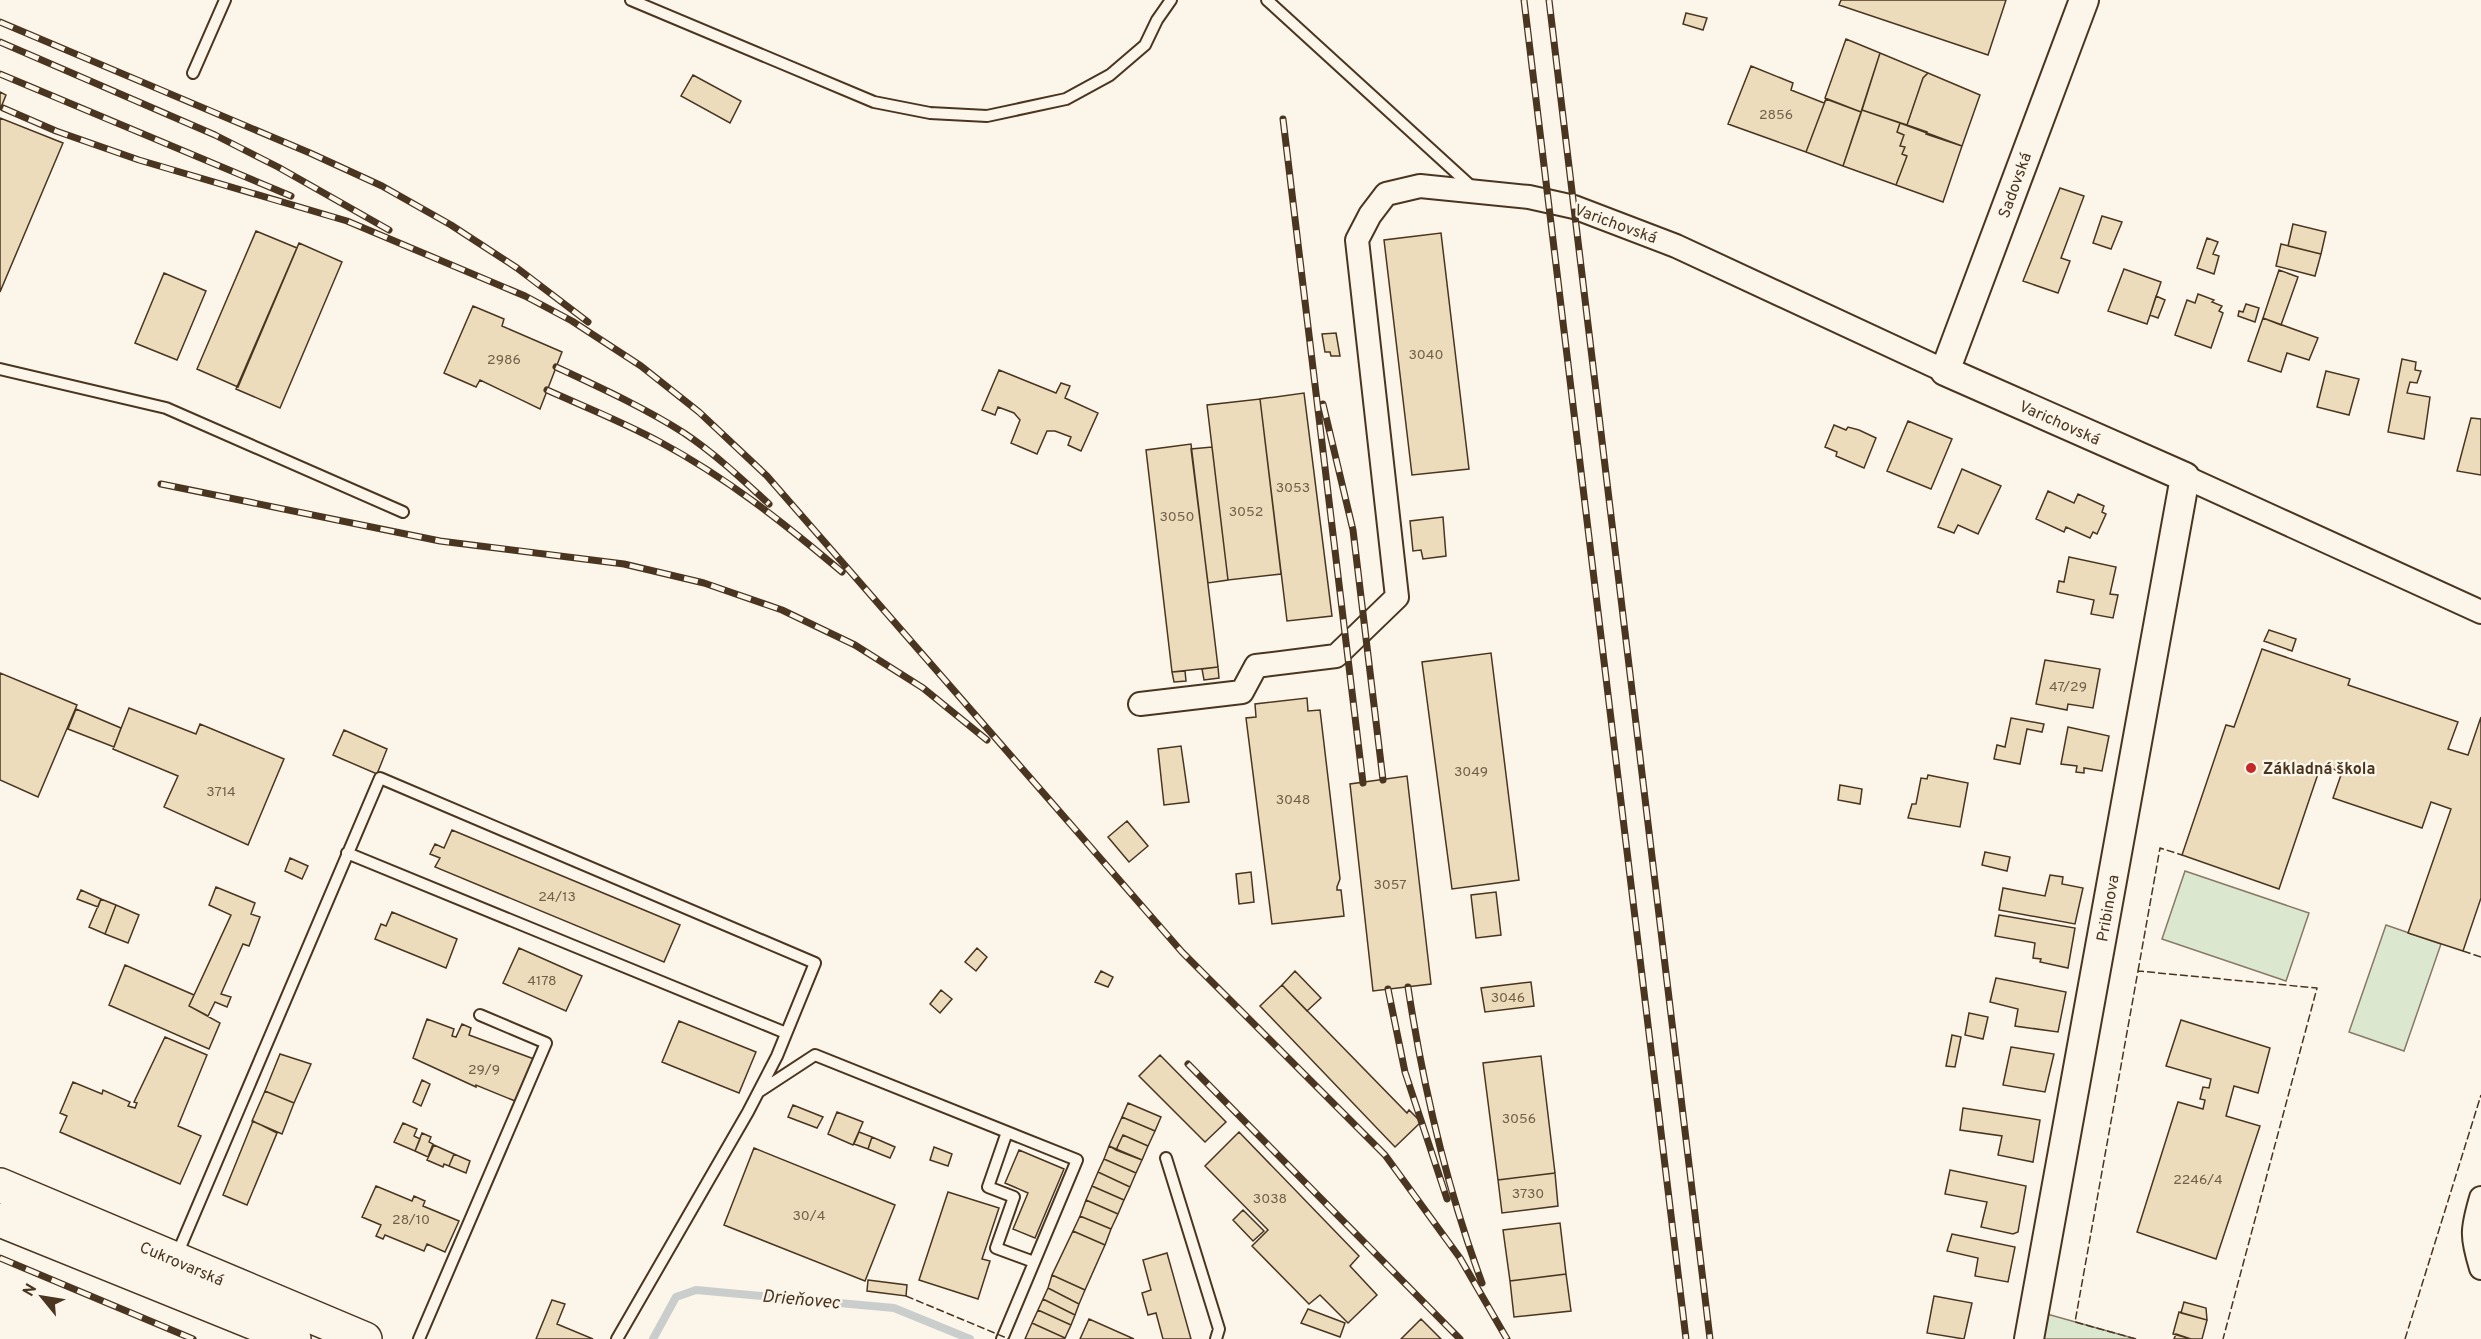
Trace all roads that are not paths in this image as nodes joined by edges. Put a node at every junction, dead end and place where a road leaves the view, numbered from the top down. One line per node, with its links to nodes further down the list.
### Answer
1 (225, 0): 6 (lane)
2 (631, 0): 3 (lane)
3 (1171, 0)
4 (1267, 0): 7 (lane)
5 (2084, 0): 9 (street, Sadovská)
6 (193, 73)
7 (1478, 192): 9 (street, Varichovská); 13 (street, Varichovská)
8 (0, 369): 11 (lane)
9 (1945, 370): 10 (street, Varichovská)
10 (2185, 477): 12 (street, Varichovská); 32 (street, Pribinova)
11 (403, 512)
12 (2481, 612)
13 (1140, 704)
14 (347, 853): 16 (lane); 16 (lane); 23 (lane)
15 (480, 1015): 28 (lane)
16 (786, 1033): 17 (lane)
17 (758, 1092): 18 (lane); 29 (lane)
18 (1007, 1132): 24 (lane); 24 (lane)
19 (1166, 1158): 31 (lane)
20 (0, 1185): 23 (main road, Cukrovarská)
21 (2481, 1198): 25 (street)
22 (0, 1220): 26 (main road, Cukrovarská)
23 (175, 1260): 27 (main road, Cukrovarská)
24 (1034, 1262): 30 (lane)
25 (2481, 1268)
26 (294, 1339)
27 (365, 1339)
28 (419, 1339)
29 (617, 1339)
30 (1002, 1339)
31 (1216, 1339)
32 (2029, 1339)

